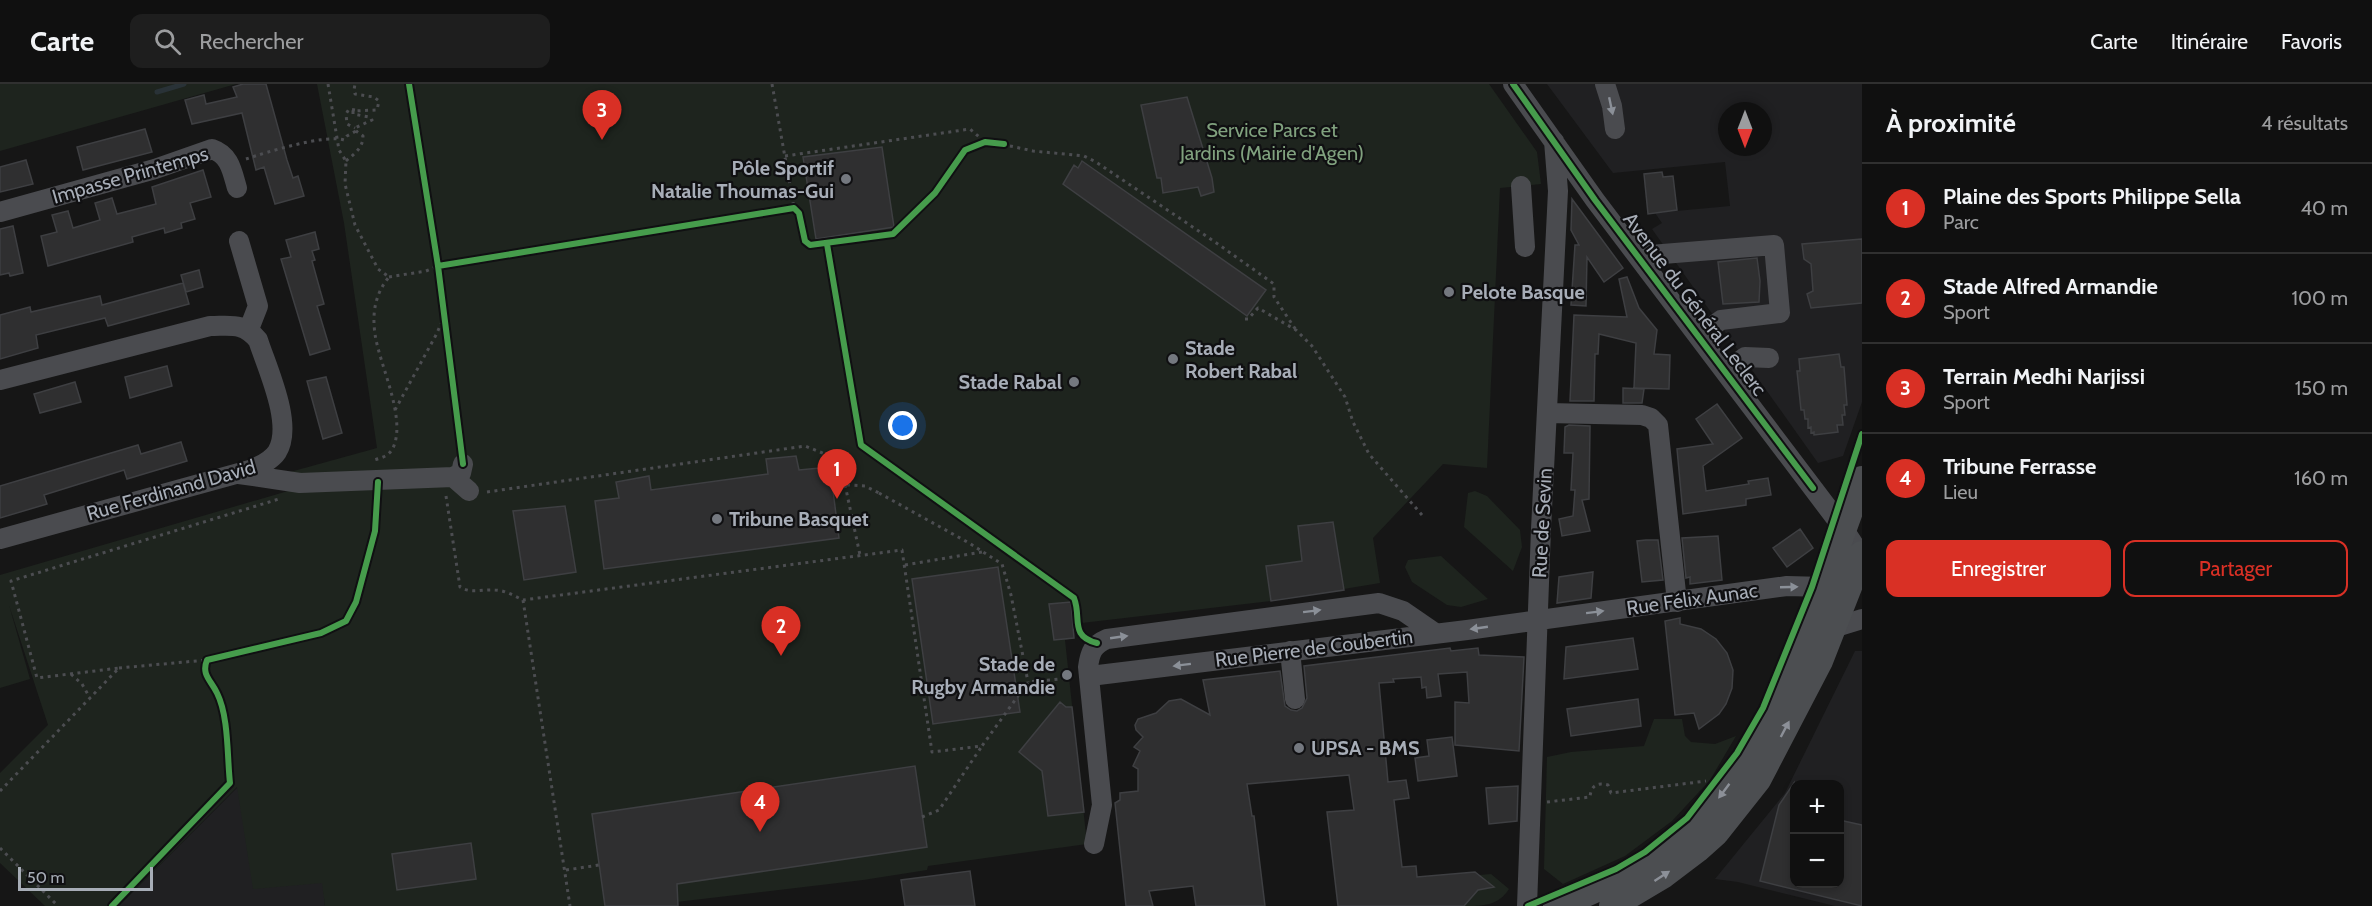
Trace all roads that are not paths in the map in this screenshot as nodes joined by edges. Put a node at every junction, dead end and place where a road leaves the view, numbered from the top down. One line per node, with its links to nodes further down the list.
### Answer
1 (1514, 84): 4 (street, Avenue du Général Leclerc)
2 (1605, 84): 3 (street, one-way to 3)
3 (1615, 129)
4 (1554, 141): 10 (street, Avenue du Général Leclerc); 16 (street, Rue de Sevin)
5 (1521, 186): 9 (street)
6 (237, 188): 7 (street, Impasse Printemps)
7 (0, 212)
8 (239, 240): 11 (street)
9 (1525, 248)
10 (1638, 256): 12 (street, Avenue du Général Leclerc); 12 (street)
11 (249, 329): 15 (street); 17 (street, Rue Ferdinand David)
12 (1699, 336): 14 (street, Avenue du Général Leclerc)
13 (1769, 358): 14 (street)
14 (1725, 372): 20 (street, Avenue du Général Leclerc)
15 (0, 380)
16 (1547, 413): 24 (street); 26 (street, Rue de Sevin)
17 (244, 467): 19 (street); 21 (street, Rue Ferdinand David)
18 (1862, 479): 20 (main road)
19 (469, 491)
20 (1843, 528): 22 (street, Avenue du Général Leclerc); 23 (main road)
21 (0, 539)
22 (1862, 556): 23 (main road)
23 (1836, 590): 24 (street, Rue Félix Aunac, one-way to 23); 27 (main road); 34 (main road, one-way to 34)
24 (1677, 602): 26 (street, Rue Félix Aunac, one-way to 24)
25 (1862, 619): 27 (street)
26 (1537, 620): 28 (street, Rue Pierre de Coubertin, one-way to 28); 33 (street, Rue de Sevin)
27 (1833, 628): 35 (main road, one-way to 27)
28 (1435, 633): 29 (street, Rue Pierre de Coubertin); 30 (street, one-way to 28)
29 (1284, 652): 30 (street, Rue Pierre de Coubertin, one-way to 30); 31 (street)
30 (1090, 676): 32 (street)
31 (1290, 699)
32 (1095, 844)
33 (1527, 906)
34 (1556, 906)
35 (1612, 906)

